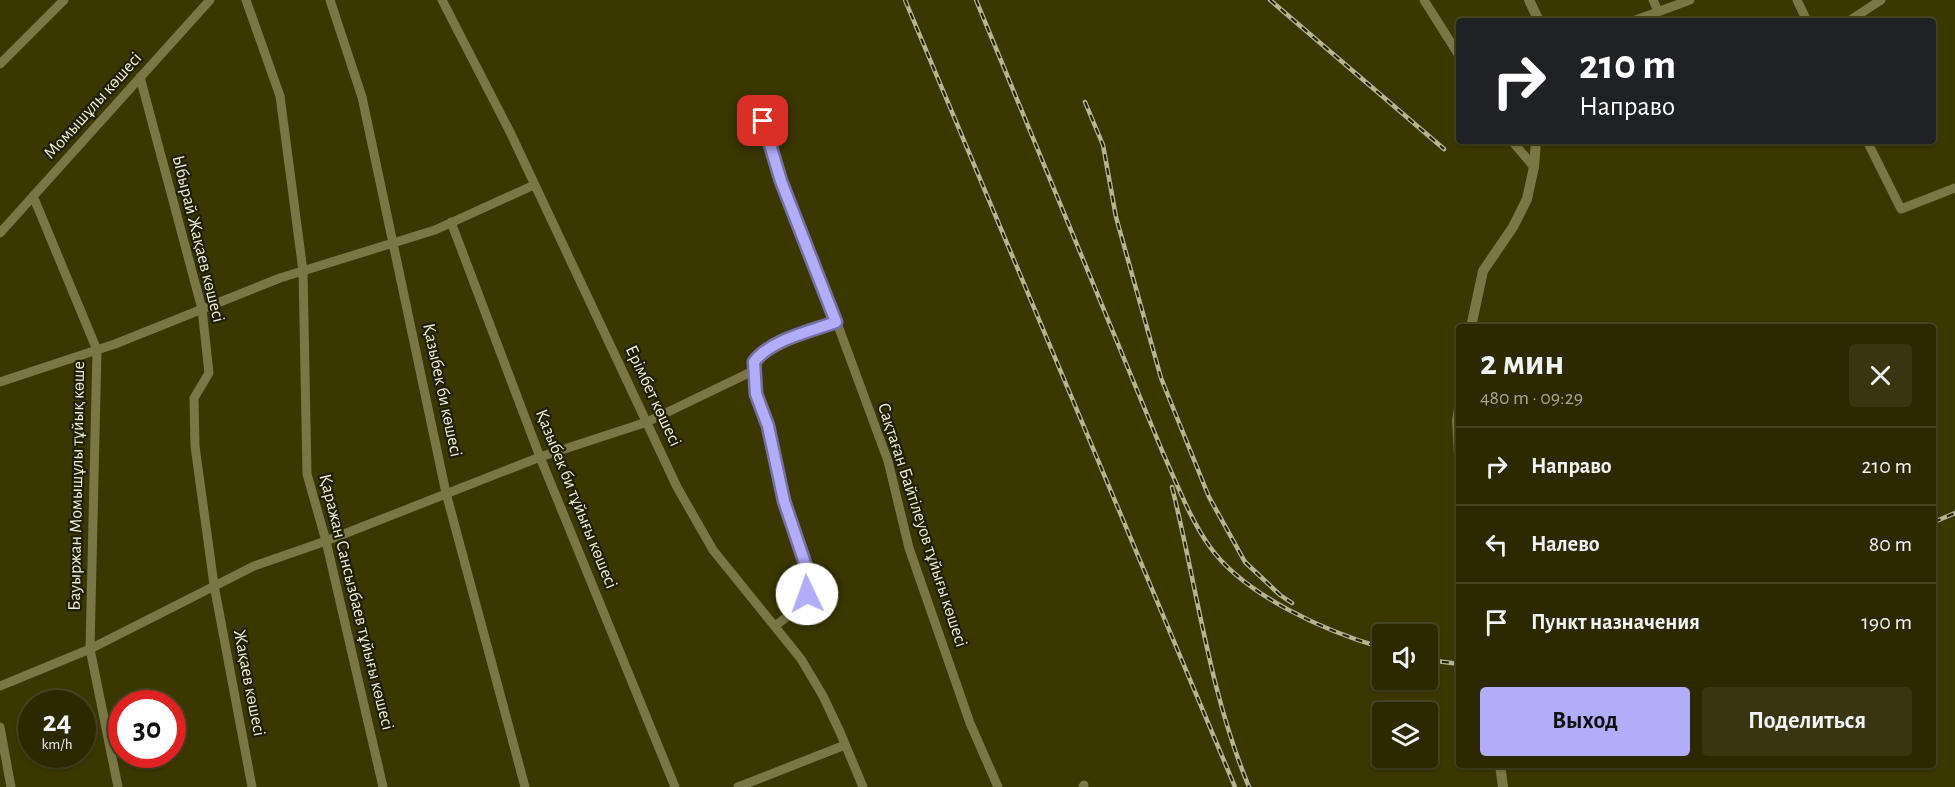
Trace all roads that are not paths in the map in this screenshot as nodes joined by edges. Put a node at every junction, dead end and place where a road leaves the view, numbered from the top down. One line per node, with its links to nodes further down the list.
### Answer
1 (64, 0): 18 (street)
2 (210, 0): 19 (street, Момышұлы көшесі)
3 (246, 0): 31 (street, Қаражан Сансызбаев тұйығы көшесі)
4 (330, 0): 30 (street, Қазыбек би көшесі)
5 (442, 0): 25 (street, Ерімбет көшесі)
6 (1424, 0): 17 (street)
7 (1529, 0): 13 (street)
8 (1653, 0): 12 (street)
9 (1690, 0): 12 (street)
10 (1797, 0): 15 (street)
11 (1881, 0): 16 (street)
12 (1658, 11): 14 (street)
13 (1538, 18)
14 (1640, 18)
15 (1806, 18)
16 (1854, 18)
17 (1456, 51)
18 (0, 64)
19 (140, 77): 27 (street, Момышұлы көшесі); 32 (street, Ыбырай Жақаев көшесі)
20 (757, 102): 33 (street, Сақтаған Байтілеуов тұйығы көшесі)
21 (1515, 144): 24 (street)
22 (1536, 144): 24 (street)
23 (1868, 144): 26 (street)
24 (1534, 167): 34 (street)
25 (534, 185): 28 (street); 38 (street, Ерімбет көшесі)
26 (1955, 188)
27 (33, 196): 29 (street, Момышұлы көшесі); 35 (street, Бауыржан Момышұлы тұйық көше)
28 (451, 222): 30 (street); 39 (street, Қазыбек би тұйығы көшесі)
29 (0, 233)
30 (395, 243): 31 (street); 40 (street, Қазыбек би көшесі)
31 (303, 271): 32 (street); 41 (street, Қаражан Сансызбаев тұйығы көшесі)
32 (202, 309): 35 (street); 42 (street, Ыбырай Жақаев көшесі)
33 (836, 322): 36 (street); 57 (street, Сақтаған Байтілеуов тұйығы көшесі)
34 (1472, 324)
35 (97, 350): 37 (street); 44 (street, Бауыржан Момышұлы тұйық көше)
36 (753, 371): 38 (street); 43 (street)
37 (0, 382)
38 (646, 422): 39 (street); 43 (street, Ерімбет көшесі)
39 (540, 457): 40 (street); 55 (street, Қазыбек би тұйығы көшесі)
40 (446, 493): 41 (street); 54 (street, Қазыбек би көшесі)
41 (326, 541): 42 (street); 53 (street, Қаражан Сансызбаев тұйығы көшесі)
42 (214, 585): 44 (street); 52 (street, Жақаев көшесі)
43 (775, 626): 47 (street, Ерімбет көшесі)
44 (90, 649): 45 (street); 51 (street, Бауыржан Момышұлы тұйық көше)
45 (0, 686)
46 (0, 727): 50 (street)
47 (845, 745): 49 (street); 56 (street, Ерімбет көшесі)
48 (1500, 768): 58 (street)
49 (740, 786)
50 (11, 787)
51 (118, 787)
52 (252, 787)
53 (383, 787)
54 (525, 787)
55 (675, 787)
56 (863, 787)
57 (998, 787)
58 (1503, 787)

